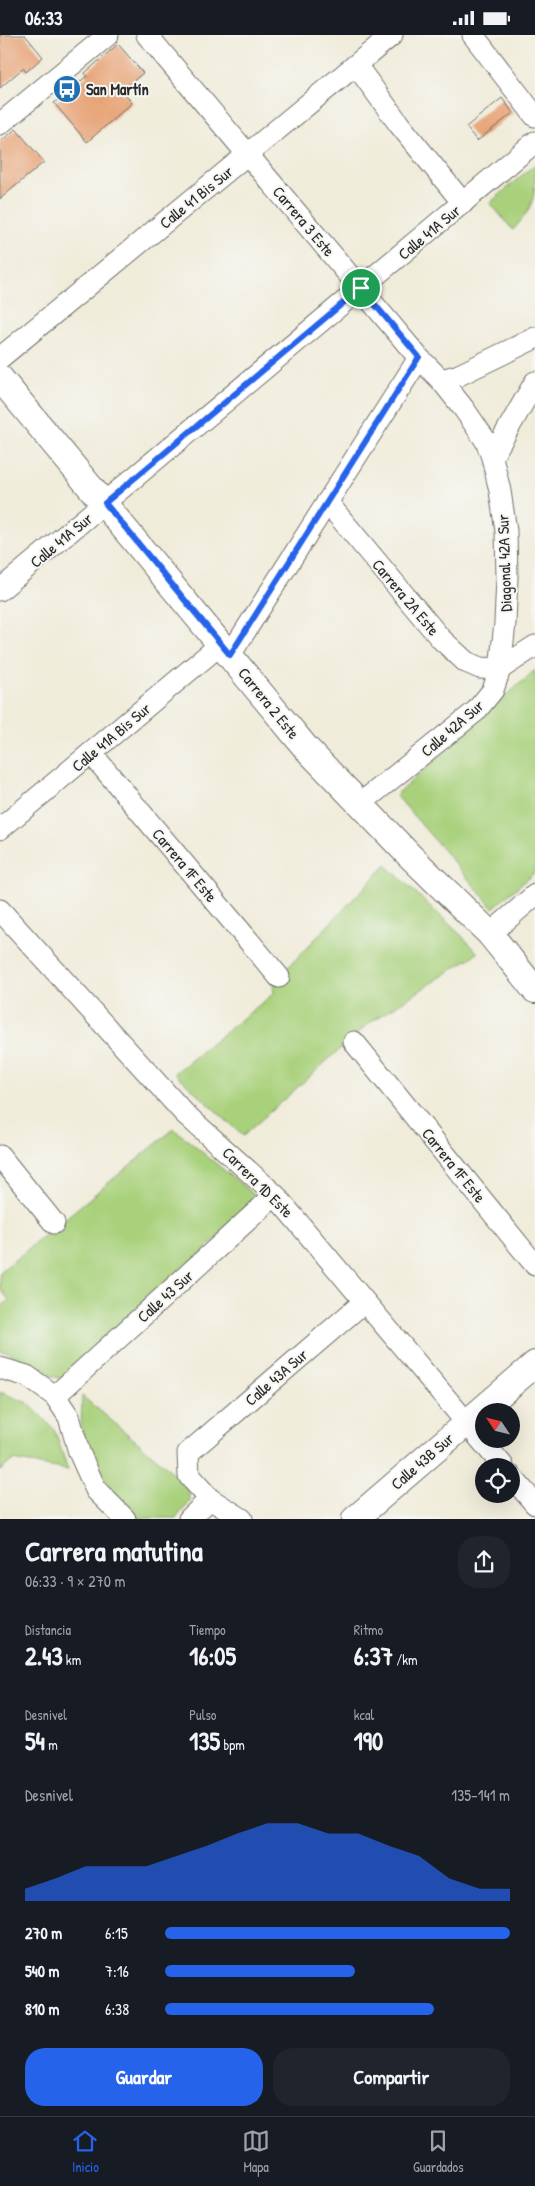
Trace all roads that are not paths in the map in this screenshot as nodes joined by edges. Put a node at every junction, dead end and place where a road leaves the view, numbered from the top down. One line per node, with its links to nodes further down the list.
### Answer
1 (108, 35): 7 (street)
2 (147, 35): 9 (street, Carrera 3 Este)
3 (392, 35): 5 (street, Calle 41 Bis Sur)
4 (473, 35): 6 (street)
5 (356, 65): 9 (street, Calle 41 Bis Sur); 10 (street)
6 (535, 116)
7 (0, 124)
8 (535, 142): 10 (street, Calle 41A Sur)
9 (248, 154): 11 (street, Carrera 3 Este); 14 (street, Calle 41 Bis Sur)
10 (463, 203): 11 (street, Calle 41A Sur)
11 (361, 288): 13 (street, Carrera 3 Este); 20 (street, Calle 41A Sur)
12 (535, 337): 16 (street)
13 (419, 357): 16 (street, Carrera 3 Este); 19 (street, Calle 41A Bis Sur)
14 (0, 358)
15 (0, 378): 20 (street, Carrera 2 Este)
16 (441, 380): 18 (street, Carrera 3 Este)
17 (535, 382): 18 (street)
18 (492, 457): 24 (street, Diagonal 42A Sur)
19 (327, 502): 23 (street, Calle 41A Bis Sur); 24 (street, Carrera 2A Este)
20 (105, 503): 21 (street, Calle 41A Sur); 23 (street, Carrera 2 Este)
21 (0, 590)
22 (535, 647): 24 (street)
23 (225, 650): 25 (street, Calle 41A Bis Sur); 26 (street, Carrera 2 Este)
24 (500, 669): 26 (street, Calle 42A Sur)
25 (91, 753): 27 (street, Calle 41A Bis Sur); 31 (street, Carrera 1F Este)
26 (360, 804): 30 (street, Carrera 2 Este)
27 (0, 829)
28 (535, 895): 30 (street)
29 (0, 910): 35 (street, Carrera 1D Este)
30 (490, 934): 32 (street, Carrera 2 Este)
31 (279, 977)
32 (535, 990)
33 (354, 1042): 37 (street, Carrera 1F Este)
34 (0, 1156): 36 (street)
35 (275, 1195): 38 (street, Carrera 1D Este); 41 (street, Calle 43 Sur)
36 (54, 1223)
37 (535, 1265)
38 (364, 1302): 42 (street, Carrera 1D Este); 45 (street, Calle 43A Sur)
39 (535, 1364): 42 (street, Calle 43B Sur)
40 (0, 1368): 41 (street)
41 (55, 1396): 47 (street)
42 (466, 1423): 43 (street, Carrera 1D Este); 50 (street, Calle 43B Sur)
43 (495, 1458)
44 (520, 1486): 46 (street)
45 (210, 1499): 48 (street); 49 (street)
46 (535, 1504)
47 (125, 1519)
48 (189, 1519)
49 (242, 1519)
50 (354, 1519)

